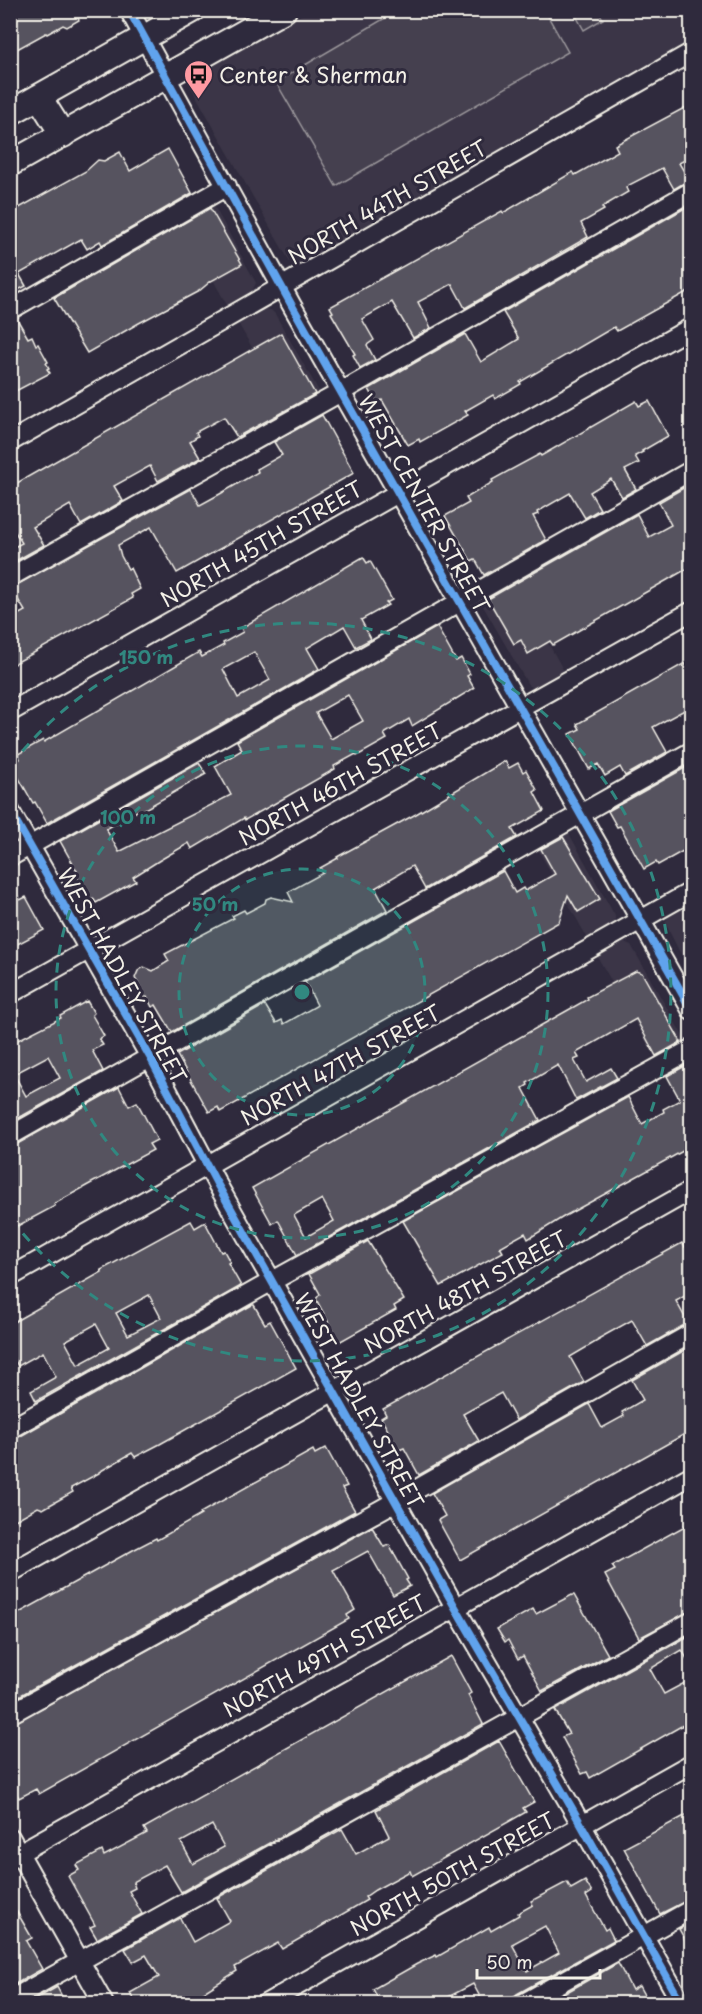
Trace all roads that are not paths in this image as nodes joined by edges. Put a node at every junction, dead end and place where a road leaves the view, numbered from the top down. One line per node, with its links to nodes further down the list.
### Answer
1 (129, 10): 5 (street, WEST CENTER STREET)
2 (193, 10): 5 (main road)
3 (284, 10): 4 (main road)
4 (258, 17): 7 (main road)
5 (145, 38): 7 (street, WEST CENTER STREET); 8 (main road)
6 (692, 52): 14 (street, NORTH 44TH STREET)
7 (166, 77): 10 (main road); 12 (street, WEST CENTER STREET)
8 (39, 97): 9 (main road); 10 (main road)
9 (10, 113)
10 (63, 135): 11 (main road)
11 (10, 164)
12 (227, 186): 14 (street, WEST CENTER STREET); 15 (street)
13 (692, 191): 17 (street)
14 (282, 287): 17 (street, WEST CENTER STREET); 18 (street, NORTH 44TH STREET)
15 (10, 310)
16 (692, 327): 20 (street, NORTH 45TH STREET)
17 (341, 392): 20 (street, WEST CENTER STREET); 21 (street)
18 (10, 442)
19 (692, 470): 22 (street)
20 (398, 492): 22 (street, WEST CENTER STREET); 25 (street, NORTH 45TH STREET)
21 (10, 577)
22 (460, 603): 24 (street, WEST CENTER STREET); 29 (street)
23 (692, 611): 24 (street, NORTH 46TH STREET)
24 (520, 708): 28 (street, WEST CENTER STREET); 33 (street, NORTH 46TH STREET)
25 (10, 712)
26 (692, 751): 28 (street)
27 (10, 811): 29 (street, WEST HADLEY STREET)
28 (580, 814): 32 (street, WEST CENTER STREET); 37 (street)
29 (31, 846): 30 (street); 33 (street, WEST HADLEY STREET)
30 (10, 857)
31 (692, 891): 32 (street, NORTH 47TH STREET)
32 (640, 920): 35 (street, WEST CENTER STREET); 39 (street, NORTH 47TH STREET)
33 (90, 949): 34 (street, NORTH 46TH STREET); 37 (street, WEST HADLEY STREET)
34 (10, 994)
35 (692, 1011)
36 (692, 1049): 42 (street)
37 (150, 1057): 38 (street); 39 (street, WEST HADLEY STREET)
38 (10, 1136)
39 (207, 1164): 41 (street, NORTH 47TH STREET); 42 (street, WEST HADLEY STREET)
40 (692, 1190): 44 (street, NORTH 48TH STREET)
41 (10, 1277)
42 (273, 1281): 44 (street, WEST HADLEY STREET); 45 (street)
43 (692, 1333): 47 (street)
44 (334, 1390): 47 (street, WEST HADLEY STREET); 48 (street, NORTH 48TH STREET)
45 (10, 1429)
46 (692, 1474): 49 (street, NORTH 49TH STREET)
47 (396, 1501): 49 (street, WEST HADLEY STREET); 51 (street)
48 (10, 1573)
49 (455, 1607): 52 (street, WEST HADLEY STREET); 55 (street, NORTH 49TH STREET)
50 (692, 1621): 52 (street)
51 (10, 1714)
52 (520, 1717): 54 (street, WEST HADLEY STREET); 58 (street)
53 (692, 1764): 54 (street, NORTH 50TH STREET)
54 (582, 1827): 57 (street, WEST HADLEY STREET); 61 (street, NORTH 50TH STREET)
55 (13, 1849): 58 (street)
56 (692, 1909): 57 (street)
57 (643, 1936): 62 (street); 63 (street, WEST HADLEY STREET)
58 (80, 1962): 59 (street); 60 (street)
59 (10, 2000)
60 (104, 2004)
61 (265, 2004)
62 (522, 2004)
63 (682, 2004)

